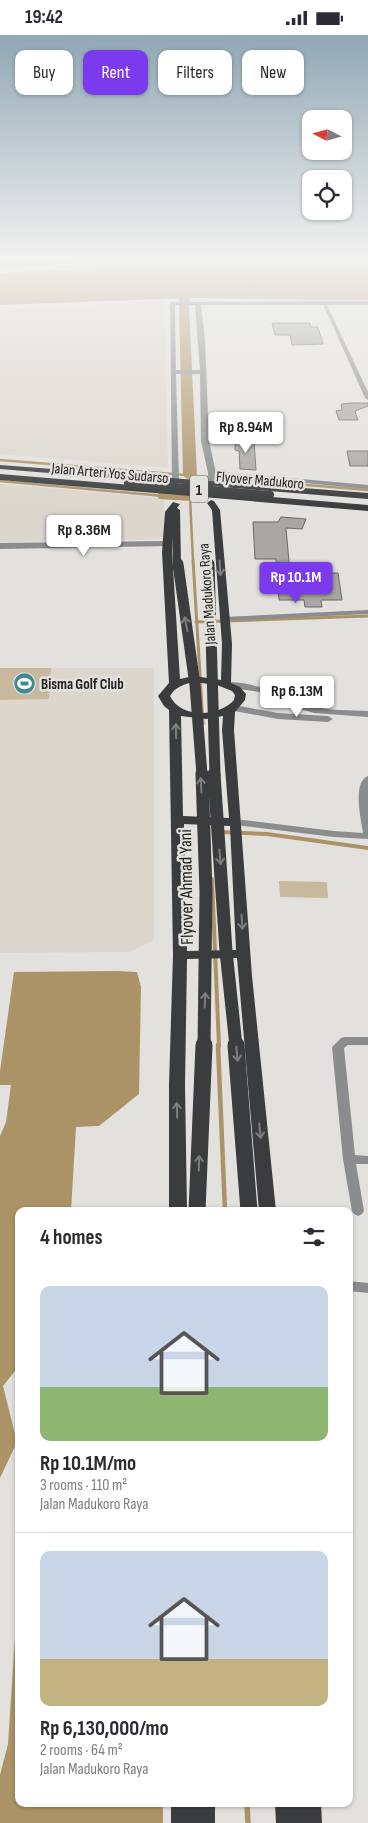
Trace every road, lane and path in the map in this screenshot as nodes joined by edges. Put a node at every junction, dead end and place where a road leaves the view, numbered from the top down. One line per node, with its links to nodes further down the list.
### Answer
1 (175, 342): 4 (street, Jalan Madukoro Raya)
2 (198, 342): 5 (street, Jalan Madukoro Raya)
3 (343, 342): 6 (street)
4 (177, 372): 5 (street); 9 (street, Jalan Madukoro Raya)
5 (199, 372): 11 (street, Jalan Madukoro Raya)
6 (368, 398)
7 (0, 467): 9 (highway)
8 (0, 472): 16 (highway, Flyover Madukoro / 1, bridge)
9 (175, 476): 11 (highway); 14 (highway, Jalan Madukoro Raya)
10 (0, 477): 14 (highway, Jalan Arteri Yos Sudarso)
11 (212, 477): 12 (street); 13 (highway); 15 (highway, Jalan Madukoro Raya)
12 (368, 487)
13 (368, 496)
14 (176, 499): 15 (highway, Jalan Arteri Yos Sudarso); 19 (highway, Jalan Madukoro Raya); 21 (highway, Jalan Madukoro Raya)
15 (212, 499): 17 (highway, Jalan Arteri Yos Sudarso); 22 (highway, Jalan Madukoro Raya); 24 (highway, Jalan Madukoro Raya, one-way to 24)
16 (368, 502)
17 (368, 508)
18 (0, 546): 19 (street)
19 (167, 548): 20 (street); 26 (highway, Jalan Madukoro Raya)
20 (0, 553)
21 (178, 564): 42 (highway, Flyover Ahmad Yani, one-way to 21, bridge)
22 (210, 564): 43 (highway, Flyover Ahmad Yani, one-way to 43, bridge)
23 (368, 612): 24 (street)
24 (225, 622): 25 (highway, Jalan Madukoro Raya)
25 (224, 683): 26 (highway, bridge); 27 (highway, Jalan Madukoro Raya); 29 (street)
26 (174, 685): 28 (highway, Jalan Madukoro Raya)
27 (231, 709): 28 (highway, bridge); 30 (street); 34 (highway)
28 (175, 710): 33 (highway, one-way to 28)
29 (368, 714)
30 (368, 722)
31 (368, 779): 32 (street)
32 (366, 790): 35 (street)
33 (178, 820): 34 (highway, bridge); 37 (highway)
34 (233, 827): 35 (street); 36 (highway, one-way to 36)
35 (368, 834)
36 (237, 954): 37 (highway, bridge); 44 (highway, one-way to 44)
37 (180, 955): 41 (highway, one-way to 37)
38 (368, 1041): 39 (street)
39 (349, 1159): 40 (street); 45 (street)
40 (368, 1161)
41 (178, 1207)
42 (197, 1207)
43 (249, 1207)
44 (268, 1207)
45 (358, 1211)
46 (353, 1286): 47 (street)
47 (368, 1288)
48 (183, 1807): 52 (highway)
49 (203, 1807): 53 (highway)
50 (287, 1807): 54 (highway)
51 (309, 1807): 55 (highway)
52 (183, 1823)
53 (203, 1823)
54 (288, 1823)
55 (310, 1823)

